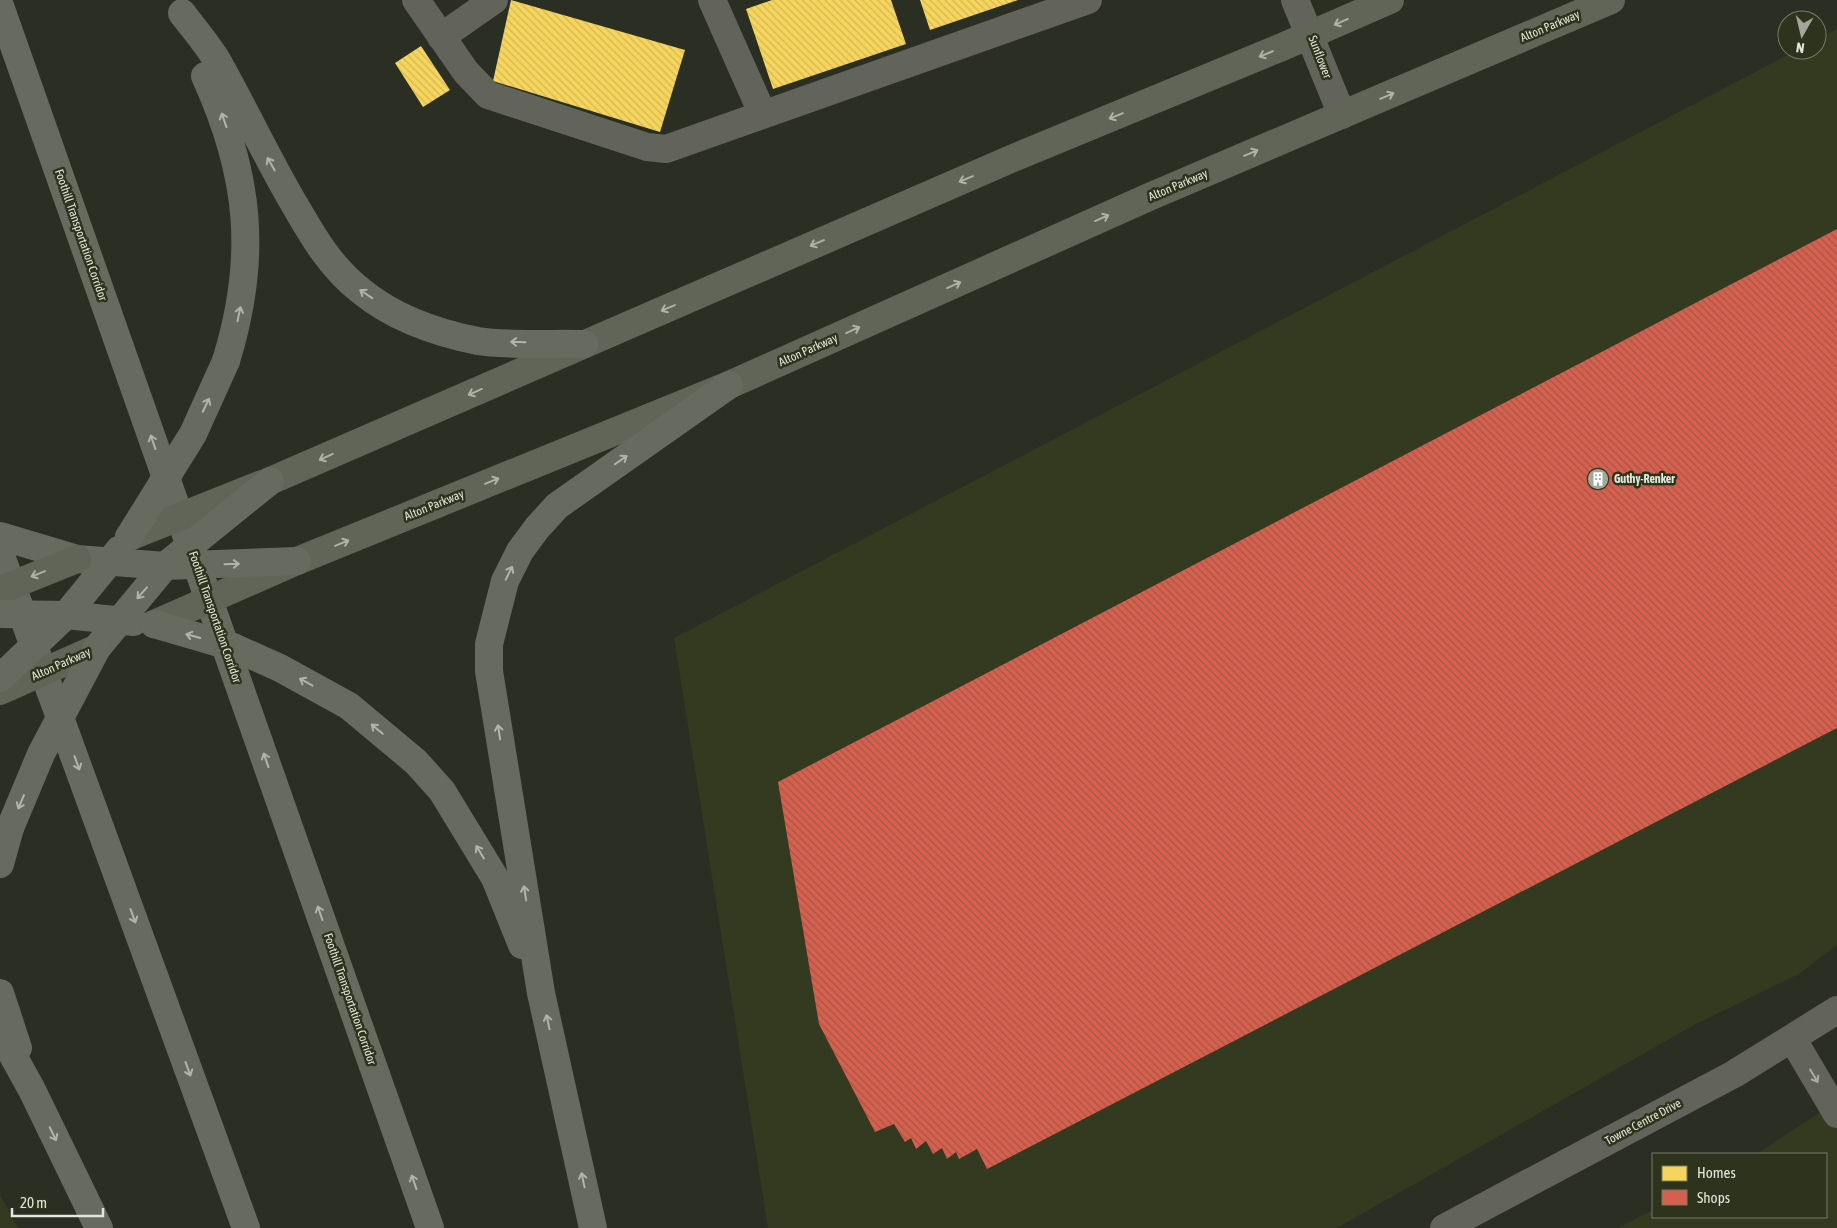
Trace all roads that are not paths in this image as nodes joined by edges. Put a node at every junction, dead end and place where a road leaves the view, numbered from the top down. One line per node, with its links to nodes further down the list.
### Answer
1 (416, 0): 11 (street)
2 (494, 0): 11 (street)
3 (712, 0): 12 (street)
4 (1088, 0): 12 (street)
5 (1296, 0): 10 (street, Sunflower)
6 (1390, 0): 10 (main road, one-way to 10)
7 (1612, 0): 13 (main road, Alton Parkway, one-way to 7)
8 (0, 6): 42 (highway, Foothill Transportation Corridor, one-way to 8)
9 (179, 7): 14 (highway, one-way to 9); 18 (highway, one-way to 9, bridge)
10 (1311, 35): 13 (street, Sunflower); 14 (main road, one-way to 14)
11 (440, 37): 12 (street)
12 (763, 115)
13 (1342, 115): 15 (main road, Alton Parkway, one-way to 13)
14 (584, 344): 16 (main road, one-way to 16)
15 (729, 385): 21 (main road, Alton Parkway, one-way to 15); 34 (highway, one-way to 15)
16 (270, 481): 18 (main road, bridge); 23 (highway, bridge)
17 (0, 536): 20 (highway)
18 (129, 537): 20 (main road); 22 (highway)
19 (0, 553): 41 (highway, one-way to 41)
20 (77, 558): 22 (highway); 24 (main road, one-way to 24, bridge)
21 (296, 561): 23 (highway, one-way to 21, bridge); 28 (main road, Alton Parkway, bridge)
22 (110, 562): 23 (highway); 26 (highway)
23 (166, 566): 27 (highway, one-way to 27)
24 (0, 590)
25 (0, 614): 26 (highway, bridge)
26 (66, 615): 27 (highway); 30 (highway, bridge)
27 (119, 620): 28 (highway); 29 (highway)
28 (154, 624): 29 (main road, Alton Parkway); 34 (highway, one-way to 28, bridge)
29 (97, 648): 31 (main road, Alton Parkway, bridge); 32 (highway, one-way to 32, bridge)
30 (0, 678)
31 (0, 691)
32 (0, 864)
33 (0, 993): 38 (highway)
34 (541, 993): 43 (highway, one-way to 34)
35 (1837, 1010): 37 (street, Towne Centre Drive)
36 (0, 1032): 38 (highway)
37 (1792, 1038): 39 (street, one-way to 39); 44 (street, Towne Centre Drive)
38 (32, 1090): 40 (highway, one-way to 40)
39 (1837, 1114)
40 (99, 1228)
41 (246, 1228)
42 (430, 1228)
43 (593, 1228)
44 (1444, 1228)

